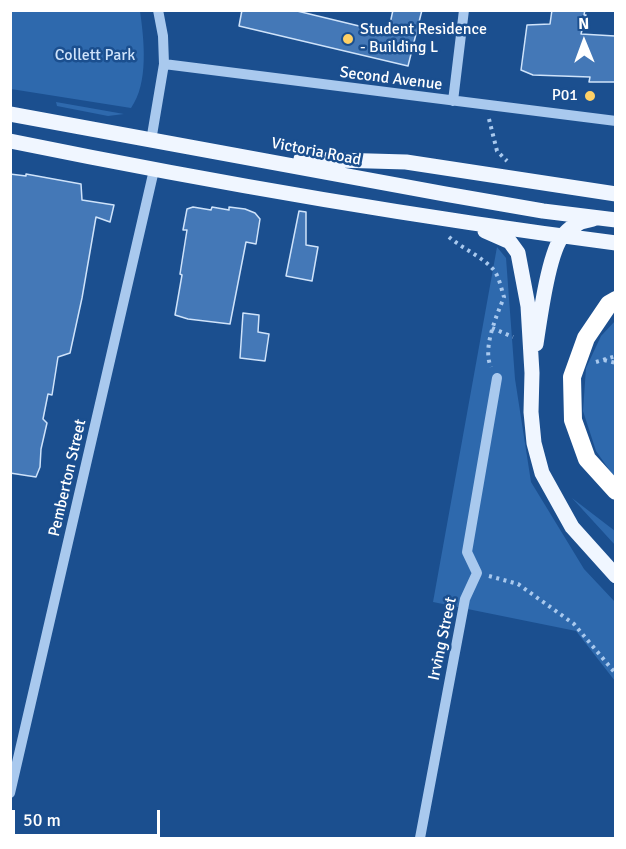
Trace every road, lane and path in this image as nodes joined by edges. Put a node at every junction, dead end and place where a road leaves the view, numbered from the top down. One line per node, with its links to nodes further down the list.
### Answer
1 (158, 10): 3 (street)
2 (464, 10): 4 (street)
3 (164, 64): 4 (street, Second Avenue); 9 (street)
4 (453, 101): 7 (street, Second Avenue)
5 (10, 114): 9 (main road, Victoria Road)
6 (489, 116): 11 (path)
7 (615, 121)
8 (10, 141): 12 (main road)
9 (151, 141): 10 (main road, Victoria Road)
10 (256, 159): 13 (main road); 14 (main road, Victoria Road)
11 (508, 162)
12 (154, 170): 16 (main road); 31 (street, Pemberton Street)
13 (615, 194)
14 (598, 218): 15 (main road, Victoria Road); 18 (main road)
15 (615, 220)
16 (469, 223): 18 (main road); 25 (main road)
17 (449, 237): 21 (path)
18 (562, 237): 19 (main road); 25 (main road)
19 (615, 243)
20 (615, 300): 27 (highway)
21 (492, 328): 22 (path); 26 (path)
22 (513, 337)
23 (615, 356): 24 (path)
24 (615, 363)
25 (532, 373): 29 (main road)
26 (497, 378): 28 (street)
27 (615, 491)
28 (477, 573): 30 (path); 32 (street, Irving Street)
29 (615, 576)
30 (615, 674)
31 (10, 793)
32 (420, 838)

